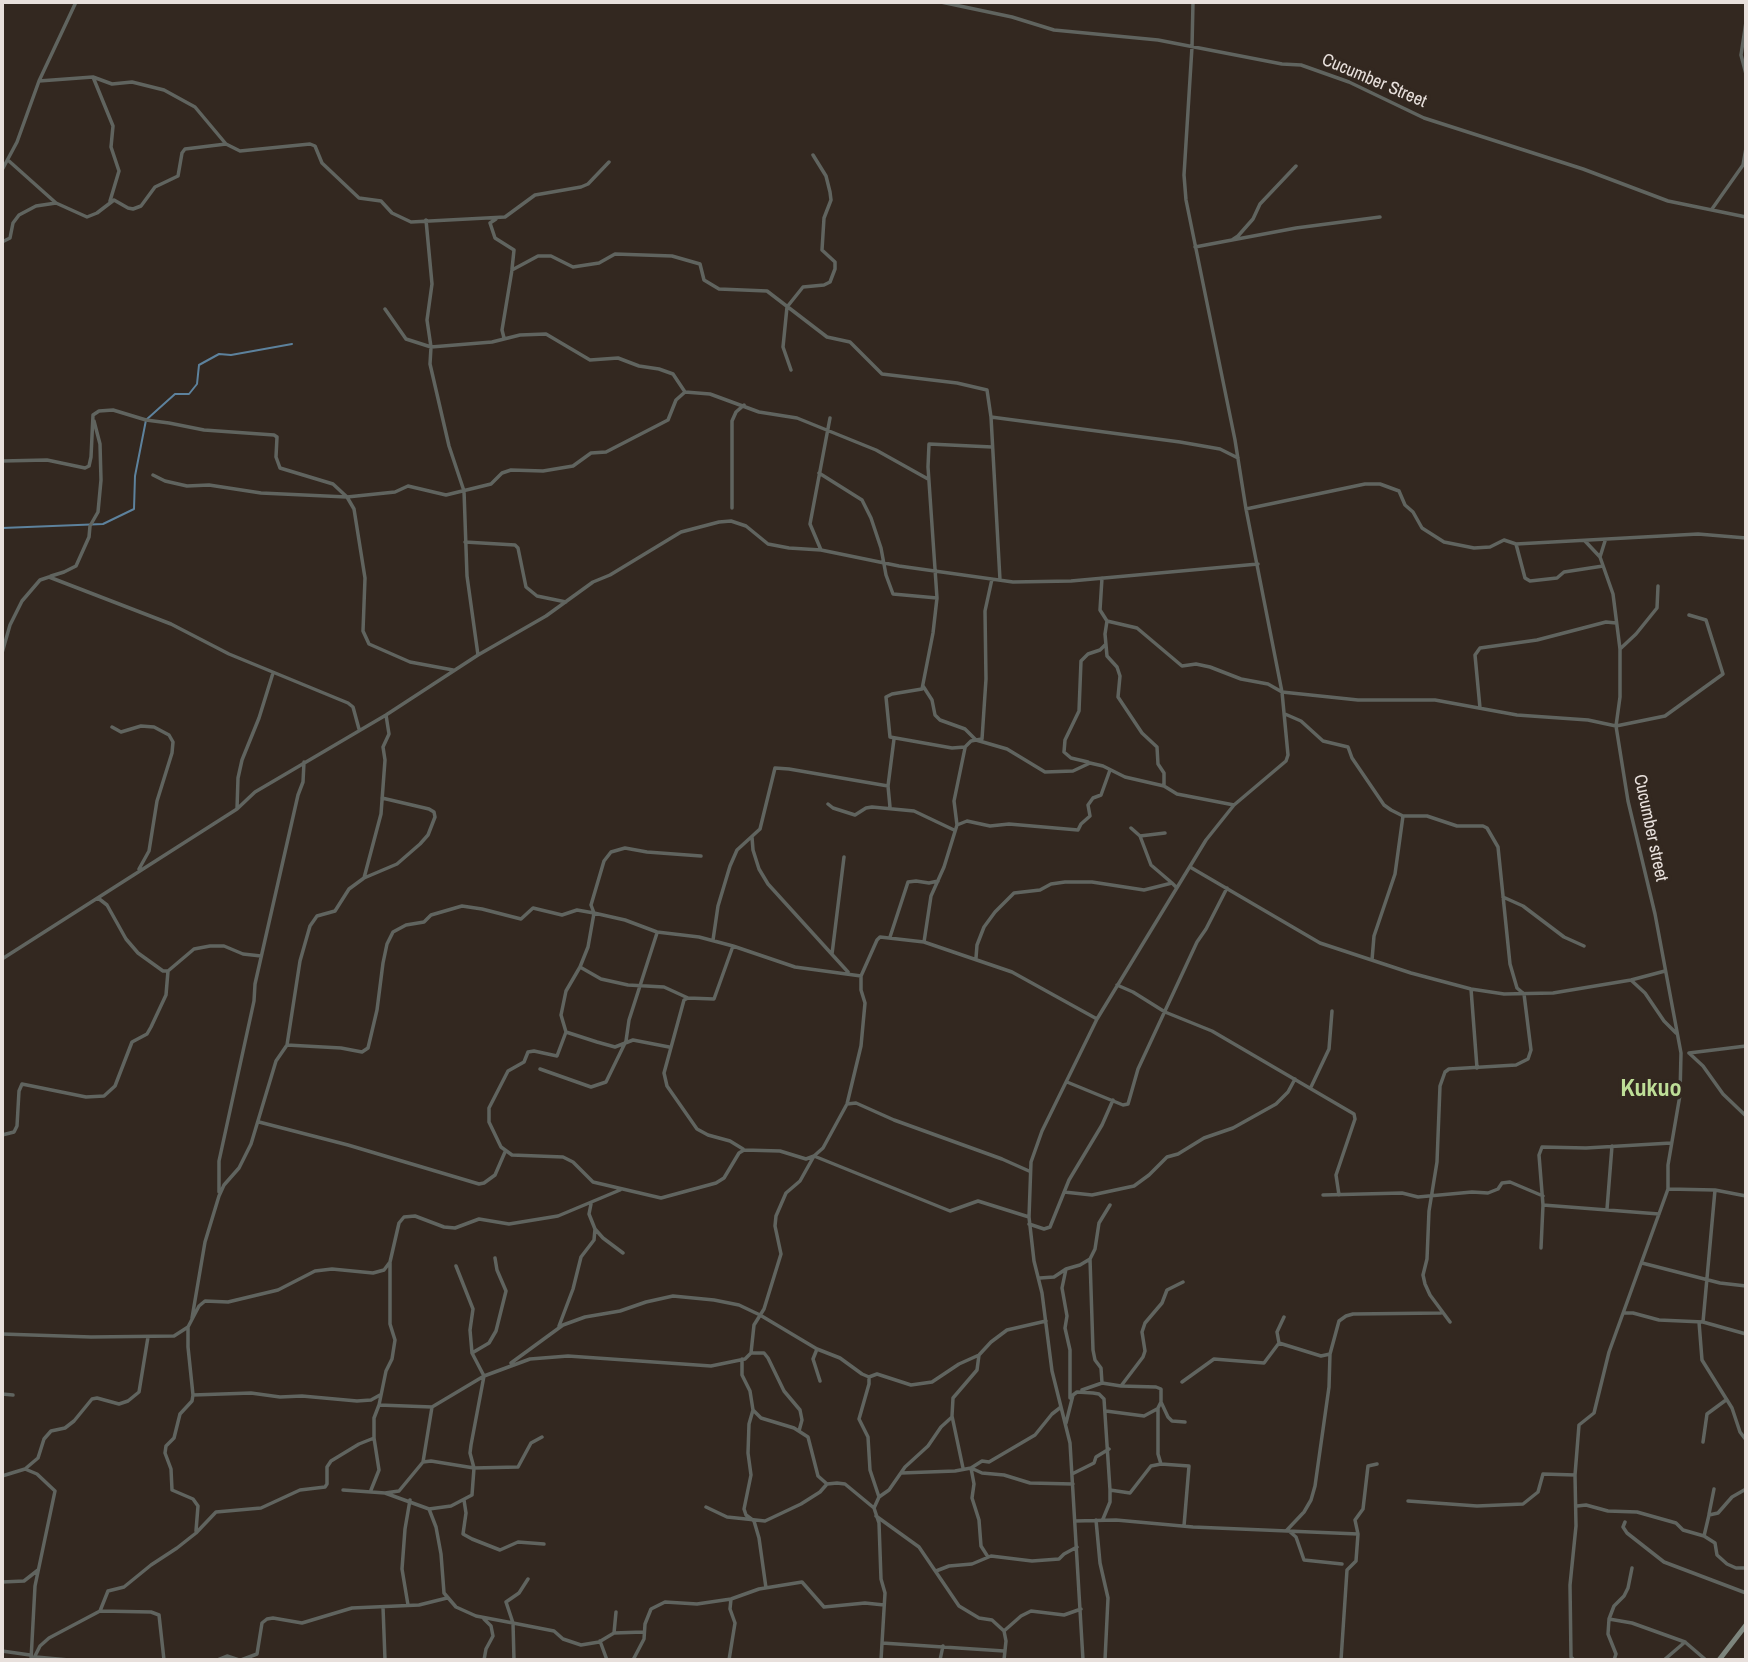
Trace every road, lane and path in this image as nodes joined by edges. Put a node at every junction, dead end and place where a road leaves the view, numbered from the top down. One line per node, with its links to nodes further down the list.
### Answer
1 (76, 2): 8 (street)
2 (941, 2): 5 (street, Cucumber Street)
3 (1193, 2): 5 (street)
4 (1746, 22): 6 (street)
5 (1192, 47): 18 (street, Cucumber Street); 25 (street)
6 (1746, 74)
7 (93, 77): 8 (street); 9 (street); 16 (street)
8 (39, 81): 12 (street)
9 (226, 145): 16 (street); 22 (street)
10 (1746, 148): 18 (street)
11 (813, 155): 27 (street)
12 (9, 161): 15 (street); 17 (street)
13 (609, 162): 21 (street)
14 (1296, 166): 23 (street)
15 (2, 170)
16 (110, 201): 17 (street)
17 (57, 203): 24 (street)
18 (1712, 210): 20 (street, Cucumber Street)
19 (1380, 217): 23 (street)
20 (1746, 217)
21 (497, 218): 22 (street); 26 (street)
22 (426, 220): 30 (street)
23 (1232, 240): 25 (street)
24 (2, 242)
25 (1195, 247): 39 (street)
26 (512, 270): 27 (street); 29 (street)
27 (787, 307): 31 (street); 35 (street)
28 (385, 309): 30 (street)
29 (504, 338): 30 (street); 32 (street)
30 (431, 347): 44 (street)
31 (791, 370)
32 (685, 392): 33 (street); 44 (street)
33 (744, 405): 37 (street); 46 (street)
34 (93, 415): 40 (street); 45 (street); 59 (street)
35 (991, 417): 38 (street); 39 (street)
36 (830, 418): 37 (street)
37 (828, 430): 41 (street); 43 (street)
38 (992, 447): 43 (street); 62 (street)
39 (1238, 458): 47 (street)
40 (2, 460)
41 (819, 472): 53 (street); 55 (street)
42 (153, 475): 45 (street)
43 (929, 481): 58 (street)
44 (464, 491): 45 (street); 51 (street)
45 (347, 497): 74 (street)
46 (732, 508)
47 (1247, 509): 52 (street); 56 (street)
48 (1746, 538): 50 (street)
49 (1585, 541): 50 (street); 52 (street); 54 (street)
50 (1605, 541): 54 (street)
51 (465, 542): 65 (street); 73 (street)
52 (1516, 544): 57 (street)
53 (821, 550): 55 (street); 65 (street)
54 (1600, 557): 57 (street, Cucumber street)
55 (884, 564): 58 (street); 64 (street)
56 (1258, 564): 60 (street); 77 (street)
57 (1603, 566): 68 (street, Cucumber street)
58 (936, 571): 61 (street); 64 (street)
59 (49, 577): 69 (street); 75 (street)
60 (1102, 578): 62 (street); 67 (street)
61 (992, 579): 62 (street); 85 (street)
62 (1000, 580)
63 (1658, 586): 71 (street)
64 (937, 598): 76 (street)
65 (567, 603): 73 (street)
66 (1689, 615): 81 (street)
67 (1107, 621): 70 (street); 77 (street)
68 (1616, 623): 71 (street, Cucumber street); 78 (street)
69 (4, 637): 72 (street)
70 (1105, 645): 88 (street); 91 (street)
71 (1620, 649): 81 (street, Cucumber street)
72 (2, 653)
73 (478, 654): 74 (street)
74 (453, 670): 80 (street)
75 (273, 673): 83 (street); 96 (street)
76 (923, 686): 84 (street); 85 (street)
77 (1282, 692): 78 (street); 79 (street)
78 (1480, 708): 81 (street)
79 (1285, 714): 94 (street); 97 (street)
80 (386, 715): 83 (street); 92 (street)
81 (1616, 726): 129 (street, Cucumber street)
82 (113, 727): 107 (street)
83 (359, 729): 87 (street)
84 (894, 738): 86 (street); 90 (street)
85 (976, 740): 86 (street); 88 (street)
86 (965, 747): 98 (street)
87 (304, 762): 96 (street); 123 (street)
88 (1090, 763): 89 (street)
89 (1110, 770): 91 (street); 98 (street)
90 (888, 786): 95 (street); 103 (street)
91 (1164, 786): 94 (street)
92 (382, 798): 108 (street); 108 (street)
93 (828, 804): 95 (street)
94 (1234, 805): 106 (street)
95 (890, 807): 100 (street)
96 (237, 809): 107 (street)
97 (1403, 816): 113 (street); 126 (street)
98 (957, 825): 100 (street)
99 (1131, 828): 102 (street)
100 (954, 830): 109 (street)
101 (1165, 833): 102 (street)
102 (1140, 836): 110 (street)
103 (752, 837): 118 (street); 122 (street)
104 (701, 856): 115 (street)
105 (844, 857): 122 (street)
106 (1190, 867): 111 (street); 112 (street)
107 (138, 871): 114 (street)
108 (364, 878): 144 (street)
109 (938, 881): 117 (street); 119 (street)
110 (1172, 883): 111 (street); 124 (street)
111 (1177, 888): 133 (street)
112 (1227, 888): 126 (street); 139 (street)
113 (1503, 897): 121 (street); 136 (street)
114 (98, 898): 125 (street); 128 (street)
115 (594, 913): 116 (street); 127 (street); 144 (street)
116 (657, 932): 118 (street); 134 (street)
117 (890, 937): 119 (street); 131 (street)
118 (713, 940): 120 (street)
119 (924, 942): 124 (street)
120 (733, 946): 130 (street); 137 (street)
121 (1584, 946)
122 (832, 954): 130 (street)
123 (261, 956): 128 (street); 172 (street)
124 (976, 958): 140 (street)
125 (2, 959)
126 (1372, 961): 135 (street)
127 (580, 967): 134 (street); 141 (street)
128 (168, 971): 158 (street)
129 (1665, 971): 132 (street); 142 (street, Cucumber street)
130 (850, 974): 131 (street)
131 (861, 976): 155 (street)
132 (1631, 981): 136 (street); 142 (street)
133 (1117, 985): 139 (street); 140 (street)
134 (641, 986): 137 (street); 143 (street)
135 (1471, 989): 136 (street); 149 (street)
136 (1524, 994): 149 (street)
137 (688, 998): 146 (street)
138 (1332, 1011): 153 (street)
139 (1166, 1012): 151 (street); 154 (street)
140 (1097, 1019): 152 (street)
141 (566, 1032): 143 (street); 162 (street)
142 (1678, 1034): 148 (street, Cucumber street)
143 (626, 1041): 146 (street); 150 (street)
144 (287, 1045): 157 (street)
145 (1746, 1046): 147 (street)
146 (669, 1047): 161 (street)
147 (1689, 1053): 148 (street); 156 (street)
148 (1682, 1054): 159 (street, Cucumber street)
149 (1477, 1068): 171 (street)
150 (540, 1069)
151 (1295, 1079): 153 (street); 168 (street)
152 (1067, 1082): 154 (street); 164 (street)
153 (1311, 1087): 170 (street)
154 (1113, 1100): 168 (street)
155 (848, 1104): 163 (street); 164 (street)
156 (1746, 1115)
157 (258, 1122): 162 (street); 172 (street)
158 (2, 1135)
159 (1671, 1143): 160 (street); 165 (street, Cucumber street)
160 (1612, 1146): 173 (street); 178 (street)
161 (744, 1150): 163 (street); 166 (street)
162 (505, 1152): 166 (street)
163 (814, 1156): 180 (street); 197 (street)
164 (1029, 1171): 180 (street)
165 (1668, 1189): 167 (street); 179 (street, Cucumber street)
166 (620, 1190): 175 (street)
167 (1715, 1191): 174 (street); 192 (street)
168 (1064, 1192): 181 (street)
169 (1323, 1195): 170 (street)
170 (1339, 1195): 171 (street)
171 (1432, 1195): 173 (street); 195 (street)
172 (219, 1196): 199 (street)
173 (1542, 1196): 177 (street)
174 (1746, 1196)
175 (591, 1204): 182 (street); 187 (street)
176 (1110, 1205): 186 (street)
177 (1543, 1205): 178 (street); 183 (street)
178 (1607, 1209): 179 (street)
179 (1659, 1214): 188 (street, Cucumber street)
180 (1029, 1217): 181 (street)
181 (1029, 1224): 191 (street)
182 (595, 1229): 184 (street); 204 (street)
183 (1541, 1248)
184 (623, 1253)
185 (495, 1258): 210 (street)
186 (1090, 1259): 190 (street); 222 (street)
187 (390, 1262): 199 (street); 228 (street)
188 (1642, 1263): 192 (street); 196 (street, Cucumber street)
189 (456, 1266): 210 (street)
190 (1066, 1269): 191 (street); 229 (street)
191 (1039, 1278): 200 (street)
192 (1708, 1279): 194 (street); 202 (street)
193 (1183, 1282): 223 (street)
194 (1746, 1286)
195 (1441, 1313): 201 (street); 212 (street)
196 (1624, 1313): 202 (street); 256 (street, Cucumber street)
197 (760, 1315): 204 (street); 209 (street); 211 (street)
198 (1284, 1317): 208 (street)
199 (191, 1320): 203 (street)
200 (1046, 1321): 213 (street); 233 (street)
201 (1450, 1322)
202 (1701, 1322): 206 (street); 230 (street)
203 (188, 1327): 207 (street); 227 (street)
204 (558, 1328): 216 (street)
205 (2, 1334): 207 (street)
206 (1746, 1335)
207 (148, 1337): 253 (street)
208 (1279, 1343): 214 (street); 221 (street)
209 (817, 1349): 219 (street); 220 (street)
210 (472, 1353): 218 (street)
211 (751, 1353): 215 (street); 241 (street)
212 (1330, 1354): 214 (street); 217 (street)
213 (979, 1355): 219 (street); 238 (street)
214 (1321, 1356): 217 (street)
215 (742, 1359): 216 (street); 236 (street)
216 (510, 1365): 218 (street)
217 (1330, 1366): 282 (street)
218 (484, 1376): 234 (street); 250 (street)
219 (869, 1377): 266 (street)
220 (820, 1381)
221 (1182, 1381)
222 (1102, 1383): 223 (street); 224 (street)
223 (1121, 1386): 231 (street)
224 (1077, 1392): 229 (street); 237 (street)
225 (2, 1394): 226 (street)
226 (13, 1395)
227 (194, 1395): 228 (street); 283 (street)
228 (380, 1395): 232 (street)
229 (1070, 1400): 240 (street)
230 (1726, 1400): 244 (street); 245 (street)
231 (1160, 1402): 235 (street); 239 (street)
232 (379, 1405): 234 (street); 243 (street)
233 (1061, 1406): 240 (street); 252 (street)
234 (432, 1407): 247 (street)
235 (1158, 1408): 237 (street); 248 (street)
236 (753, 1410): 241 (street); 278 (street)
237 (1105, 1411): 246 (street)
238 (952, 1416): 251 (street); 254 (street)
239 (1185, 1422)
240 (1065, 1425): 255 (street)
241 (799, 1431): 258 (street)
242 (542, 1437): 250 (street)
243 (374, 1438): 263 (street); 283 (street)
244 (1746, 1440)
245 (1703, 1442)
246 (1109, 1449): 255 (street); 264 (street)
247 (423, 1462): 250 (street); 265 (street)
248 (1161, 1464): 264 (street); 281 (street)
249 (1377, 1464): 284 (street)
250 (474, 1468): 268 (street)
251 (963, 1468): 252 (street); 254 (street)
252 (971, 1468): 259 (street); 288 (street)
253 (25, 1469): 257 (street); 291 (street)
254 (901, 1473): 266 (street)
255 (1072, 1474): 259 (street)
256 (1575, 1475): 269 (street); 270 (street, Cucumber street)
257 (2, 1476)
258 (827, 1484): 272 (street); 278 (street)
259 (1073, 1484): 279 (street)
260 (1714, 1489): 274 (street)
261 (1746, 1489): 274 (street)
262 (343, 1490): 265 (street)
263 (371, 1490)
264 (1111, 1490): 277 (street)
265 (385, 1493): 267 (street)
266 (879, 1497): 272 (street)
267 (410, 1500): 273 (street); 301 (street)
268 (464, 1500): 273 (street); 286 (street)
269 (1408, 1501)
270 (1577, 1506): 285 (street); 321 (street, Cucumber street)
271 (706, 1507): 278 (street)
272 (874, 1508): 275 (street)
273 (429, 1509): 298 (street)
274 (1709, 1515): 285 (street)
275 (875, 1516): 293 (street); 300 (street)
276 (1096, 1520): 277 (street); 279 (street); 337 (street)
277 (1103, 1520): 281 (street)
278 (754, 1521): 296 (street)
279 (1076, 1521): 287 (street)
280 (1625, 1522): 297 (street)
281 (1184, 1526): 282 (street)
282 (1287, 1530): 284 (street); 289 (street)
283 (196, 1533): 304 (street)
284 (1358, 1534): 338 (street)
285 (1704, 1536): 290 (street)
286 (544, 1544)
287 (1077, 1547): 288 (street); 303 (street)
288 (988, 1557): 293 (street)
289 (1342, 1564)
290 (1746, 1568)
291 (39, 1569): 295 (street); 320 (street)
292 (1632, 1569): 307 (street)
293 (936, 1571): 310 (street)
294 (528, 1579): 308 (street)
295 (2, 1582)
296 (766, 1588): 299 (street); 300 (street)
297 (1746, 1593)
298 (447, 1597): 301 (street); 306 (street)
299 (731, 1599): 311 (street); 332 (street)
300 (884, 1605): 315 (street)
301 (408, 1606): 302 (street)
302 (383, 1607): 319 (street); 327 (street)
303 (1081, 1609): 310 (street); 336 (street)
304 (100, 1611): 320 (street); 323 (street)
305 (616, 1612): 312 (street)
306 (483, 1618): 308 (street); 328 (street)
307 (1609, 1619): 314 (street); 339 (street)
308 (513, 1623): 313 (street); 329 (street)
309 (1746, 1625): 342 (main road)
310 (1004, 1631): 318 (street)
311 (644, 1632): 312 (street); 331 (street)
312 (614, 1633): 313 (street)
313 (600, 1641): 330 (street)
314 (1685, 1642): 340 (street); 341 (street)
315 (882, 1643): 316 (street); 333 (street)
316 (943, 1646): 318 (street); 334 (street)
317 (2, 1651): 320 (street)
318 (1004, 1651): 335 (street)
319 (257, 1654): 325 (street); 326 (street)
320 (32, 1658): 322 (street)
321 (1572, 1659)
322 (69, 1660)
323 (164, 1660)
324 (217, 1660): 325 (street)
325 (240, 1660)
326 (260, 1660)
327 (385, 1660)
328 (484, 1660)
329 (514, 1660)
330 (607, 1660)
331 (632, 1660)
332 (729, 1660)
333 (881, 1660)
334 (940, 1660)
335 (1004, 1660)
336 (1083, 1660)
337 (1105, 1660)
338 (1341, 1660)
339 (1614, 1660)
340 (1664, 1660)
341 (1706, 1660)
342 (1719, 1660)

